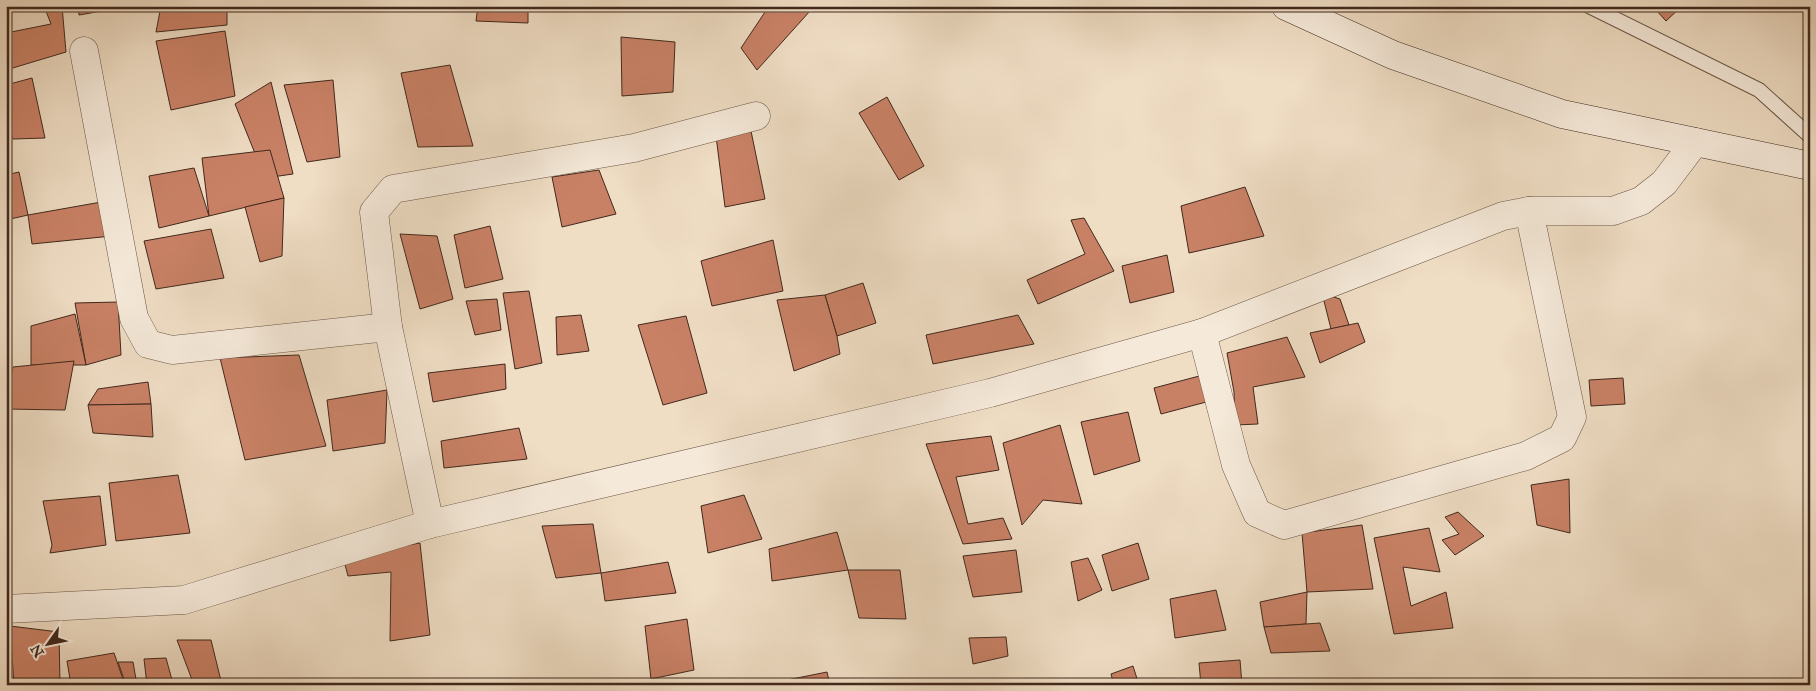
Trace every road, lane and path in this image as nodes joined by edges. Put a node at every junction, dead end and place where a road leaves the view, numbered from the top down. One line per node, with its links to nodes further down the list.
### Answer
1 (1286, 6): 6 (street)
2 (1589, 6): 5 (lane)
3 (84, 51): 9 (street)
4 (756, 116): 9 (street)
5 (1810, 136)
6 (1695, 142): 7 (street); 8 (street)
7 (1810, 166)
8 (1529, 211): 10 (street); 10 (street)
9 (388, 327): 11 (street)
10 (1202, 334): 11 (street)
11 (430, 524): 12 (street)
12 (6, 609)

